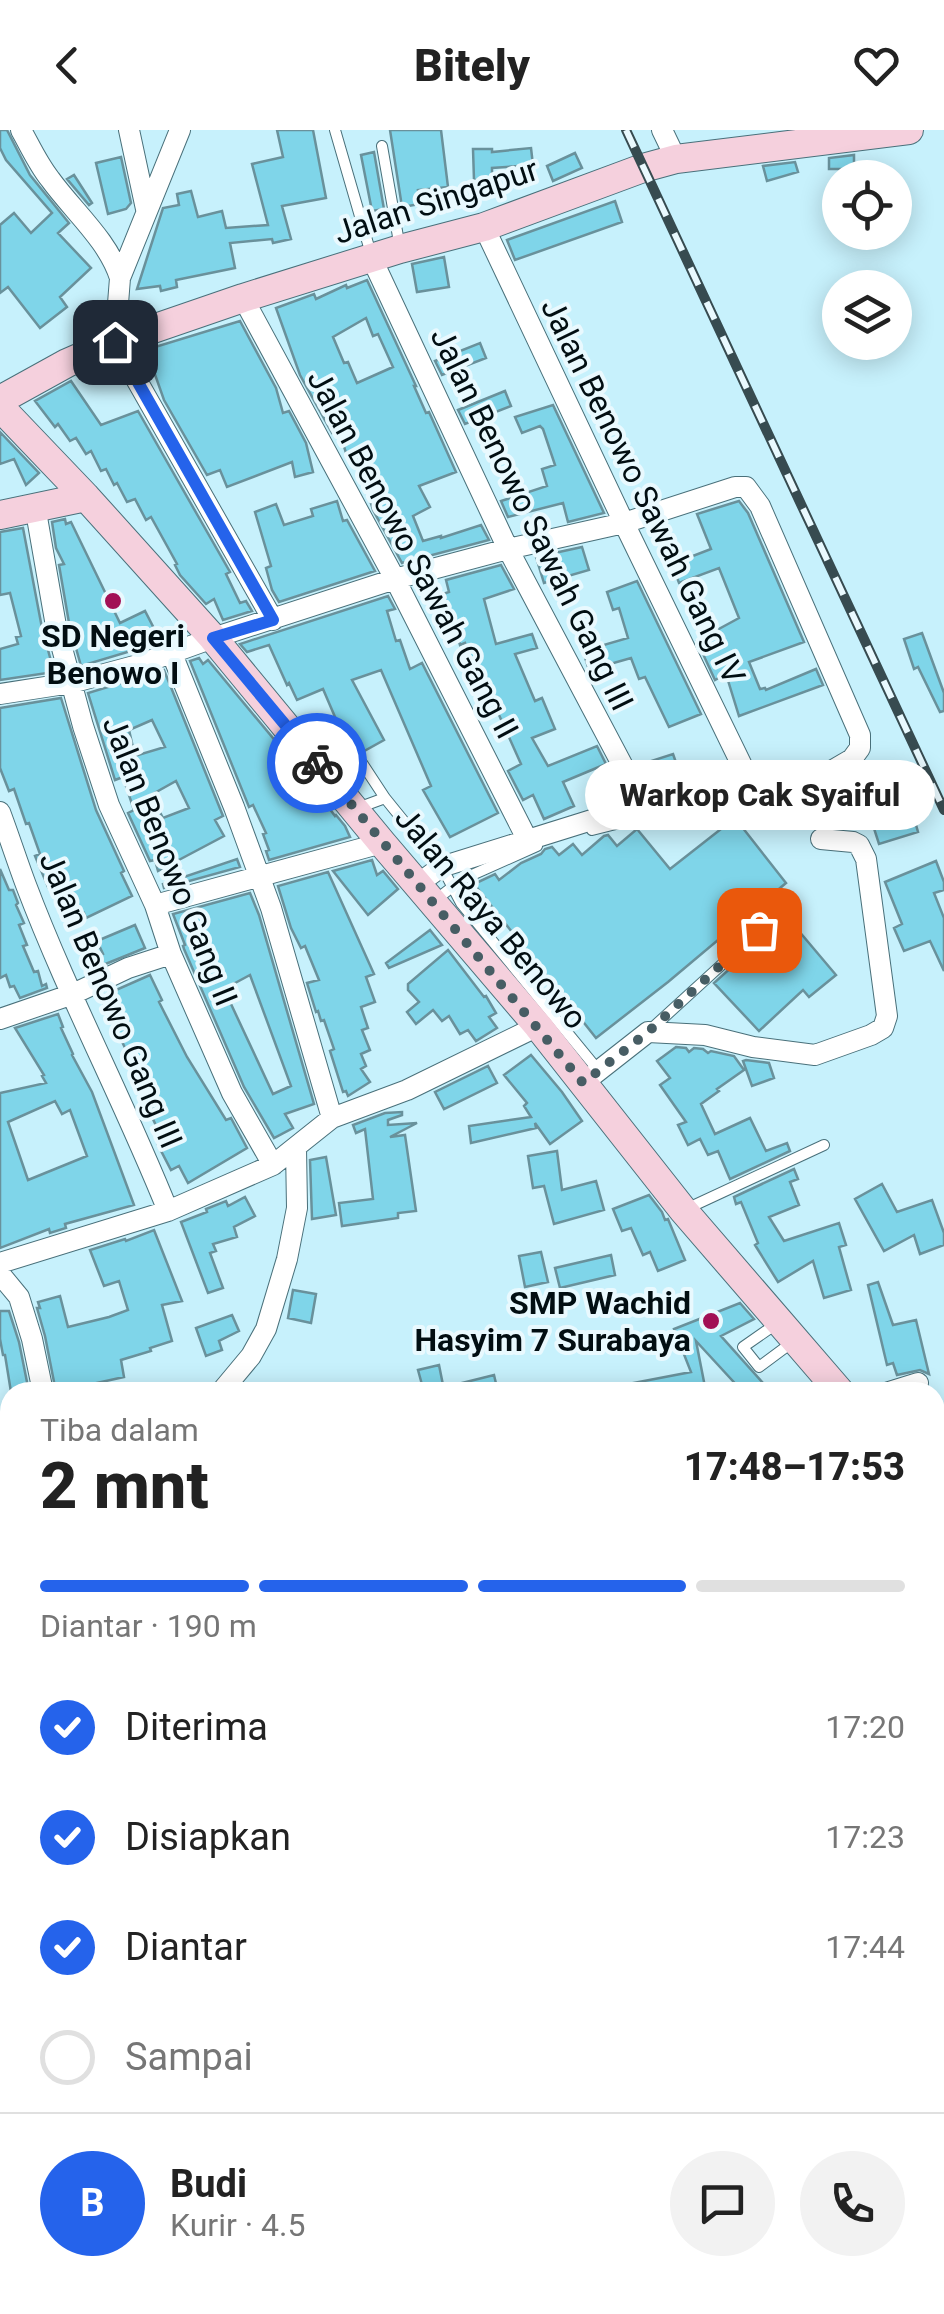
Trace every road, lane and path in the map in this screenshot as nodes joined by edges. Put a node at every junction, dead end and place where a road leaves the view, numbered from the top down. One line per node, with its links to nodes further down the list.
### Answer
1 (21, 130): 14 (street)
2 (129, 130): 10 (street)
3 (180, 130): 10 (street)
4 (335, 130): 13 (lane)
5 (662, 130): 9 (street)
6 (909, 130): 7 (main road, Jalan Singapur)
7 (824, 136): 9 (main road, Jalan Singapur)
8 (382, 146): 12 (lane)
9 (676, 158): 11 (main road, Jalan Singapur)
10 (146, 209): 14 (street)
11 (484, 228): 12 (main road, Jalan Singapur); 21 (street, Jalan Benowo Sawah Gang IV)
12 (400, 249): 13 (main road, Jalan Singapur)
13 (372, 258): 15 (main road, Jalan Singapur); 22 (street, Jalan Benowo Sawah Gang III)
14 (120, 278): 16 (street)
15 (243, 298): 16 (main road, Jalan Singapur); 23 (street, Jalan Benowo Sawah Gang II)
16 (115, 342): 17 (main road, Jalan Singapur); 24 (street)
17 (0, 404): 18 (main road, Jalan Raya Benowo)
18 (86, 496): 19 (main road); 25 (main road, Jalan Raya Benowo)
19 (36, 506): 20 (main road); 27 (street, Jalan Benowo Gang II)
20 (0, 515)
21 (624, 523): 22 (street); 30 (street, Jalan Benowo Sawah Gang IV); 30 (street)
22 (508, 549): 23 (street); 33 (street, Jalan Benowo Sawah Gang III)
23 (396, 579): 24 (street); 35 (street, Jalan Benowo Sawah Gang II)
24 (273, 620): 25 (street)
25 (213, 638): 26 (street); 32 (main road, Jalan Raya Benowo)
26 (172, 654): 27 (street); 38 (street)
27 (71, 684): 28 (street); 40 (street, Jalan Benowo Gang II)
28 (0, 694)
29 (362, 763): 31 (lane)
30 (749, 780): 33 (street)
31 (385, 798): 32 (lane); 39 (lane)
32 (354, 809): 37 (main road, Jalan Raya Benowo)
33 (641, 811): 35 (street); 39 (lane)
34 (0, 812): 43 (street, Jalan Benowo Gang III)
35 (527, 839): 39 (street)
36 (820, 839): 46 (street)
37 (382, 843): 38 (street); 39 (main road, Jalan Raya Benowo)
38 (259, 876): 40 (street); 48 (street)
39 (439, 882): 45 (main road, Jalan Raya Benowo); 47 (lane)
40 (155, 905): 42 (street, Jalan Benowo Gang II)
41 (787, 905): 46 (lane)
42 (171, 954): 43 (street); 51 (street, Jalan Benowo Gang II)
43 (73, 994): 44 (street); 53 (street, Jalan Benowo Gang III)
44 (0, 1019)
45 (538, 1026): 47 (main road, Jalan Raya Benowo); 48 (street)
46 (648, 1032): 47 (street)
47 (591, 1077): 52 (main road, Jalan Raya Benowo)
48 (332, 1118): 50 (street)
49 (824, 1145): 52 (lane)
50 (296, 1148): 51 (street); 57 (street)
51 (273, 1165): 53 (street)
52 (684, 1210): 58 (main road, Jalan Raya Benowo)
53 (168, 1212): 54 (street)
54 (0, 1263)
55 (0, 1274): 56 (street)
56 (40, 1382)
57 (229, 1382)
58 (832, 1382)

